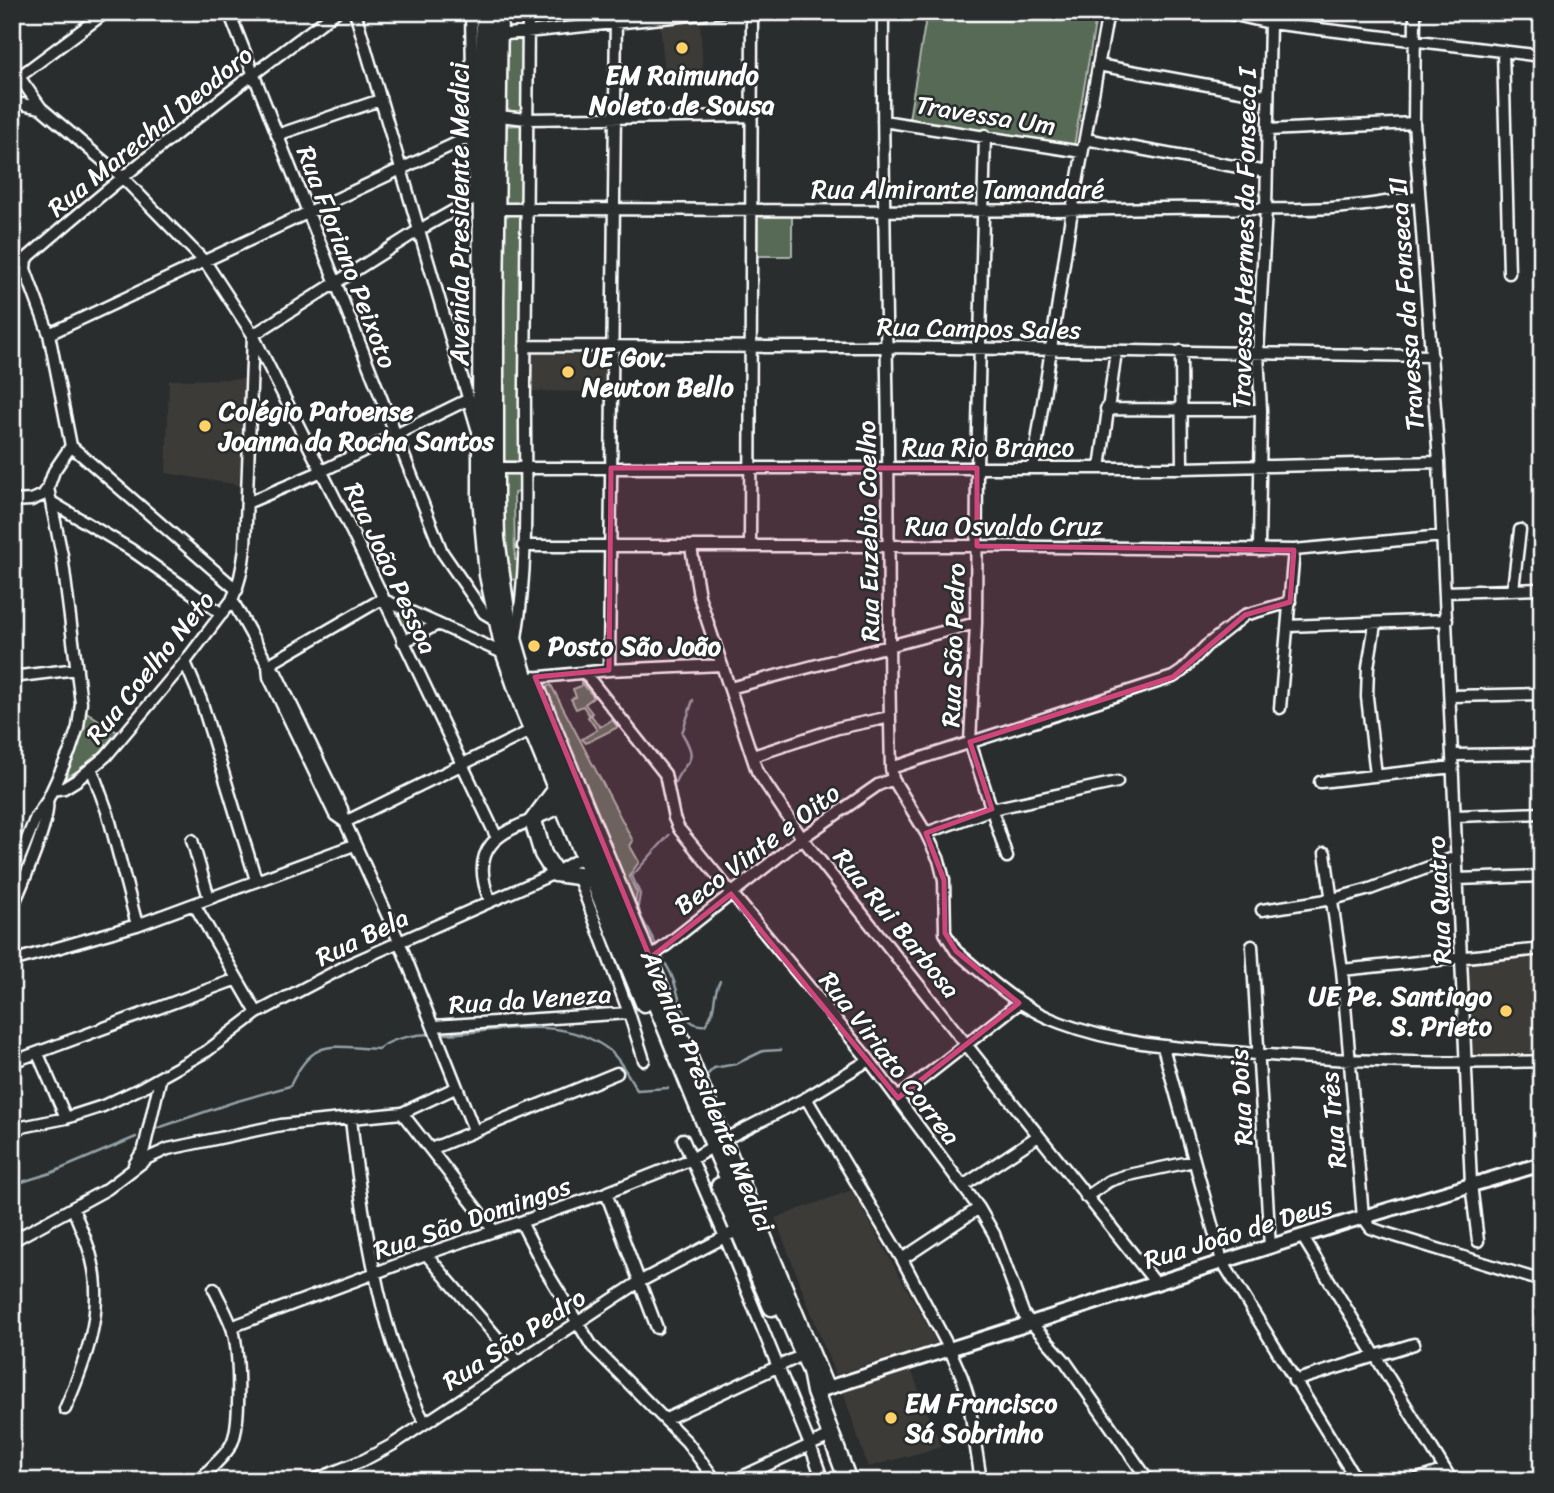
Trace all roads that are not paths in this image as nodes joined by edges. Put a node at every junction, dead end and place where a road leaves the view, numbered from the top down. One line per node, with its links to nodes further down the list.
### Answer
1 (106, 12): 26 (street)
2 (229, 12): 25 (street, Rua Floriano Peixoto)
3 (336, 12): 25 (street, Rua Marechal Deodoro)
4 (355, 12): 29 (street)
5 (471, 12): 39 (street)
6 (485, 12): 27 (main road, Avenida Presidente Medici)
7 (499, 12): 19 (main road, Avenida Presidente Medici)
8 (528, 12): 18 (street, Avenida Presidente Medici)
9 (616, 12): 17 (street)
10 (721, 12): 17 (street)
11 (752, 12): 33 (street)
12 (883, 12): 36 (street, Rua Euzebio Coelho)
13 (1108, 12): 23 (street)
14 (1222, 12): 16 (street)
15 (1415, 12): 20 (street, Travessa da Fonseca II)
16 (1272, 18): 20 (street); 28 (street, Travessa Hermes da Fonseca I)
17 (616, 24): 18 (street); 35 (street)
18 (528, 32): 19 (street); 34 (street, Avenida Presidente Medici)
19 (498, 35): 27 (main road, Avenida Presidente Medici)
20 (1415, 42): 21 (street); 37 (street, Travessa da Fonseca II)
21 (1503, 51): 22 (street); 60 (street)
22 (1542, 56)
23 (1098, 65): 28 (street); 42 (street)
24 (12, 67): 26 (street, Rua João Pessoa)
25 (254, 73): 40 (street, Rua Floriano Peixoto); 46 (street, Rua Marechal Deodoro)
26 (16, 81): 31 (street, Rua João Pessoa)
27 (491, 92): 32 (main road, Avenida Presidente Medici); 39 (main road, Avenida Presidente Medici)
28 (1268, 96): 38 (street, Travessa Hermes da Fonseca I)
29 (380, 100): 40 (street); 44 (street)
30 (12, 102): 31 (street, Rua João Pessoa)
31 (41, 108): 46 (street, Rua João Pessoa)
32 (498, 116): 34 (street); 49 (main road, Avenida Presidente Medici)
33 (752, 116): 35 (street); 56 (street)
34 (527, 119): 35 (street); 50 (street, Avenida Presidente Medici)
35 (616, 119): 52 (street)
36 (883, 121): 41 (street, Travessa Um); 53 (street, Rua Euzebio Coelho)
37 (1414, 122): 38 (street); 48 (street, Travessa da Fonseca II)
38 (1268, 130): 45 (street, Travessa Hermes da Fonseca I)
39 (477, 134): 44 (street); 47 (main road, Avenida Presidente Medici)
40 (277, 135): 57 (street, Rua Floriano Peixoto)
41 (985, 135): 43 (street, Travessa Um); 54 (street, Rua São Pedro)
42 (1085, 139): 43 (street); 45 (street)
43 (1083, 152): 55 (street)
44 (400, 170): 57 (street); 58 (street)
45 (1266, 172): 51 (street, Travessa Hermes da Fonseca I)
46 (121, 176): 59 (street, Rua João Pessoa); 62 (street, Rua Marechal Deodoro)
47 (479, 196): 58 (street); 79 (main road, Avenida Presidente Medici)
48 (1418, 197): 51 (street, Rua Almirante Tamandaré); 73 (street, Travessa da Fonseca II)
49 (497, 209): 50 (street, Rua Almirante Tamandaré); 83 (main road, Avenida Presidente Medici)
50 (528, 209): 52 (street, Rua Almirante Tamandaré); 64 (street, Avenida Presidente Medici)
51 (1266, 209): 55 (street, Rua Almirante Tamandaré); 72 (street, Travessa Hermes da Fonseca I)
52 (614, 210): 56 (street, Rua Almirante Tamandaré); 65 (street)
53 (884, 210): 54 (street, Rua Almirante Tamandaré); 56 (street, Rua Almirante Tamandaré); 67 (street, Rua Euzebio Coelho)
54 (984, 210): 55 (street, Rua Almirante Tamandaré); 68 (street, Rua São Pedro)
55 (1072, 210): 69 (street)
56 (752, 211): 66 (street)
57 (306, 212): 59 (street); 61 (street, Rua Floriano Peixoto)
58 (419, 230): 61 (street); 74 (street)
59 (205, 263): 62 (street); 63 (street, Rua João Pessoa)
60 (1509, 272)
61 (335, 282): 63 (street); 78 (street, Rua Floriano Peixoto)
62 (49, 334): 80 (street)
63 (253, 335): 92 (street, Rua João Pessoa); 97 (street, Rua Coelho Neto)
64 (525, 346): 65 (street, Rua Campos Sales); 84 (street, Avenida Presidente Medici)
65 (612, 346): 66 (street, Rua Campos Sales); 85 (street)
66 (750, 347): 67 (street, Rua Campos Sales); 91 (street)
67 (887, 347): 68 (street, Rua Campos Sales); 90 (street, Rua Euzebio Coelho)
68 (981, 349): 69 (street, Rua Campos Sales); 86 (street, Rua São Pedro)
69 (1049, 350): 70 (street, Rua Campos Sales); 87 (street)
70 (1116, 351): 71 (street, Rua Campos Sales); 75 (street)
71 (1181, 351): 72 (street, Rua Campos Sales); 76 (street)
72 (1258, 353): 73 (street, Rua Campos Sales); 77 (street, Travessa Hermes da Fonseca I)
73 (1432, 356): 81 (street, Travessa da Fonseca II)
74 (469, 399): 78 (street); 79 (street)
75 (1106, 410): 76 (street); 88 (street)
76 (1183, 410): 77 (street); 89 (street)
77 (1261, 410): 82 (street, Travessa Hermes da Fonseca I)
78 (393, 435): 92 (street); 115 (street, Rua Floriano Peixoto)
79 (481, 443): 94 (main road, Avenida Presidente Medici)
80 (71, 446): 93 (street); 111 (street)
81 (1439, 462): 82 (street, Rua Rio Branco); 99 (street, Travessa da Fonseca II)
82 (1261, 466): 89 (street, Rua Rio Branco); 107 (street, Travessa Hermes da Fonseca I)
83 (495, 468): 84 (street, Rua Rio Branco); 94 (main road, Avenida Presidente Medici)
84 (524, 468): 85 (street, Rua Rio Branco); 101 (street, Avenida Presidente Medici)
85 (611, 468): 91 (street, Rua Rio Branco); 100 (street)
86 (977, 468): 87 (street, Rua Rio Branco); 90 (street, Rua Rio Branco); 103 (street, Rua São Pedro)
87 (1032, 468): 88 (street, Rua Rio Branco)
88 (1100, 468): 89 (street, Rua Rio Branco)
89 (1182, 468)
90 (888, 469): 91 (street, Rua Rio Branco); 105 (street, Rua Euzebio Coelho)
91 (750, 470): 102 (street)
92 (321, 471): 97 (street); 112 (street, Rua João Pessoa)
93 (48, 488): 95 (street); 96 (street)
94 (488, 497): 115 (main road, Avenida Presidente Medici)
95 (12, 501)
96 (53, 503): 114 (street); 127 (street)
97 (247, 503): 111 (street, Rua Coelho Neto)
98 (1520, 530): 108 (street)
99 (1443, 536): 106 (street, Rua Osvaldo Cruz); 110 (street, Travessa da Fonseca II)
100 (610, 545): 101 (street, Rua Osvaldo Cruz); 104 (street, Rua Osvaldo Cruz); 128 (street)
101 (523, 546): 123 (street, Avenida Presidente Medici)
102 (750, 546): 104 (street, Rua Osvaldo Cruz); 105 (street, Rua Osvaldo Cruz)
103 (977, 546): 105 (street, Rua Osvaldo Cruz); 107 (street, Rua Osvaldo Cruz); 117 (street, Rua São Pedro)
104 (691, 547): 126 (street, Rua Rui Barbosa)
105 (887, 547): 122 (street, Rua Euzebio Coelho)
106 (1294, 550): 107 (street, Rua Osvaldo Cruz); 113 (street)
107 (1259, 551)
108 (1513, 589): 109 (street); 110 (street)
109 (1542, 589)
110 (1446, 592): 116 (street, Rua Quatro)
111 (235, 595): 114 (street, Rua Coelho Neto); 125 (street)
112 (382, 599): 118 (street); 121 (street, Rua João Pessoa); 125 (street)
113 (1290, 601): 120 (street); 138 (street, Beco Vinte e Oito)
114 (222, 614): 124 (street, Rua Coelho Neto)
115 (502, 619): 123 (main road, Avenida Presidente Medici)
116 (1447, 620): 119 (street); 134 (street, Rua Quatro)
117 (976, 623): 122 (street); 138 (street, Rua São Pedro)
118 (438, 624): 121 (street); 123 (street)
119 (1375, 624): 120 (street); 146 (street)
120 (1287, 625): 135 (street)
121 (403, 642): 142 (street, Rua João Pessoa)
122 (890, 646): 132 (street); 136 (street, Rua Euzebio Coelho)
123 (509, 650): 131 (main road, Avenida Presidente Medici)
124 (185, 662): 144 (street, Rua Coelho Neto); 172 (street)
125 (268, 665): 157 (street)
126 (722, 665): 128 (street); 132 (street, Rua Rui Barbosa)
127 (77, 669): 130 (street); 149 (street)
128 (609, 670): 129 (street)
129 (584, 673): 131 (street); 174 (street, Rua Viriato Correa)
130 (12, 677)
131 (525, 680): 137 (main road, Avenida Presidente Medici); 152 (main road, Avenida Presidente Medici); 186 (street)
132 (730, 688): 141 (street, Rua Rui Barbosa)
133 (1542, 694): 134 (street)
134 (1451, 696): 140 (street, Rua Quatro)
135 (1280, 708)
136 (890, 717): 141 (street); 145 (street, Rua Euzebio Coelho)
137 (532, 730): 142 (street); 150 (main road, Avenida Presidente Medici)
138 (970, 742): 145 (street, Beco Vinte e Oito); 153 (street, Rua São Pedro)
139 (1542, 754): 140 (street)
140 (1453, 755): 143 (street, Rua Quatro)
141 (753, 756): 160 (street, Rua Rui Barbosa)
142 (462, 764): 157 (street); 159 (street, Rua João Pessoa)
143 (1453, 767): 146 (street); 155 (street, Rua Quatro)
144 (92, 770): 149 (street, Rua Coelho Neto); 181 (street)
145 (892, 773): 158 (street, Rua Euzebio Coelho); 160 (street, Beco Vinte e Oito)
146 (1376, 775): 148 (street)
147 (1117, 782): 153 (street)
148 (1320, 782)
149 (52, 790): 151 (street)
150 (556, 790): 152 (main road, Avenida Presidente Medici); 156 (main road)
151 (47, 802): 168 (street); 179 (street)
152 (569, 805): 156 (street); 163 (main road, Avenida Presidente Medici)
153 (992, 809): 158 (street); 165 (street, Rua São Pedro)
154 (1542, 813): 155 (street)
155 (1456, 816): 166 (street, Rua Quatro)
156 (533, 821): 159 (street); 167 (main road)
157 (345, 822): 162 (street)
158 (926, 834): 190 (street, Rua Euzebio Coelho)
159 (497, 838): 177 (street)
160 (803, 838): 174 (street, Beco Vinte e Oito); 194 (street, Rua Rui Barbosa)
161 (192, 840): 175 (street)
162 (354, 845): 172 (street); 182 (street)
163 (588, 853): 167 (street, Rua Bela); 173 (main road, Avenida Presidente Medici); 216 (main road, Avenida Presidente Medici)
164 (1325, 853): 176 (street, Rua Três)
165 (1007, 857)
166 (1456, 857): 171 (street, Rua Quatro); 176 (street)
167 (555, 873): 169 (main road); 177 (street, Rua Bela)
168 (12, 876)
169 (578, 876): 173 (main road); 192 (street, Avenida Presidente Medici)
170 (1542, 876): 171 (street)
171 (1457, 879): 185 (street, Rua Quatro)
172 (256, 880): 175 (street)
173 (594, 882): 216 (main road, Avenida Presidente Medici)
174 (731, 894): 186 (street, Beco Vinte e Oito); 199 (street, Rua Viriato Correa)
175 (209, 898): 178 (street)
176 (1333, 899): 180 (street); 188 (street, Rua Três)
177 (490, 901): 182 (street, Rua Bela)
178 (194, 904): 181 (street); 189 (street)
179 (12, 908)
180 (1262, 910)
181 (137, 925): 187 (street)
182 (398, 941): 191 (street, Rua Bela); 193 (street)
183 (1252, 946): 197 (street, Rua Dois)
184 (1542, 948): 185 (street)
185 (1463, 956): 188 (street); 203 (street, Rua Quatro)
186 (650, 958): 216 (street)
187 (12, 961)
188 (1342, 970): 200 (street, Rua Três)
189 (237, 979): 191 (street); 196 (street)
190 (1019, 1003): 194 (street); 195 (street, Rua Euzebio Coelho)
191 (257, 1013): 205 (street, Rua Bela)
192 (629, 1013): 193 (street, Rua da Veneza); 198 (street, Avenida Presidente Medici)
193 (434, 1027): 206 (street)
194 (967, 1044): 208 (street); 214 (street, Rua Rui Barbosa)
195 (1163, 1047): 197 (street, Rua Euzebio Coelho); 218 (street)
196 (38, 1054): 202 (street); 210 (street)
197 (1260, 1055): 200 (street, Rua Euzebio Coelho); 234 (street, Rua Dois)
198 (644, 1060)
199 (869, 1060): 207 (street, Rua São Domingos); 208 (street, Rua Viriato Correa)
200 (1349, 1060): 203 (street, Rua Euzebio Coelho); 227 (street, Rua Três)
201 (1542, 1061): 203 (street, Rua Euzebio Coelho)
202 (12, 1062)
203 (1466, 1064): 221 (street, Rua Quatro)
204 (617, 1073): 213 (street)
205 (160, 1080): 210 (street, Rua Bela); 220 (street)
206 (455, 1087): 209 (street); 213 (street)
207 (806, 1098): 216 (street, Rua São Domingos); 236 (street)
208 (898, 1098): 222 (street, Rua Viriato Correa)
209 (402, 1112): 211 (street); 217 (street)
210 (66, 1118): 212 (street, Rua Bela)
211 (351, 1119): 220 (street); 238 (street)
212 (12, 1129)
213 (474, 1130): 217 (street)
214 (1038, 1136): 222 (street); 224 (street, Rua Rui Barbosa)
215 (682, 1139): 216 (street)
216 (709, 1148): 223 (street, Rua São Domingos); 230 (main road, Avenida Presidente Medici); 254 (main road, Avenida Presidente Medici)
217 (431, 1149): 229 (street)
218 (1194, 1161): 224 (street); 237 (street)
219 (1542, 1164): 221 (street, Rua João de Deus)
220 (128, 1175): 225 (street)
221 (1471, 1184): 227 (street, Rua João de Deus); 233 (street, Rua Quatro)
222 (963, 1186): 226 (street, Rua Viriato Correa)
223 (606, 1193): 228 (street, Rua São Domingos); 240 (street)
224 (1086, 1196): 241 (street, Rua Rui Barbosa)
225 (73, 1208): 232 (street); 255 (street)
226 (979, 1208): 236 (street); 244 (street, Rua Viriato Correa)
227 (1363, 1217): 231 (street, Rua João de Deus); 239 (street)
228 (521, 1222): 229 (street, Rua São Domingos); 243 (street)
229 (494, 1231): 235 (street, Rua São Domingos)
230 (732, 1234): 240 (street, Rua São Pedro); 250 (main road, Avenida Presidente Medici); 252 (street)
231 (1302, 1236): 234 (street, Rua João de Deus); 249 (street)
232 (12, 1241)
233 (1478, 1241)
234 (1270, 1247): 237 (street, Rua João de Deus)
235 (426, 1254): 238 (street, Rua São Domingos); 251 (street)
236 (902, 1259): 248 (street)
237 (1222, 1261): 241 (street, Rua João de Deus); 253 (street)
238 (374, 1274): 246 (street, Rua São Domingos); 257 (street)
239 (1542, 1281)
240 (639, 1282): 243 (street, Rua São Pedro); 245 (street)
241 (1155, 1282): 244 (street, Rua João de Deus)
242 (214, 1289): 246 (street)
243 (577, 1323): 251 (street, Rua São Pedro); 256 (street)
244 (1029, 1323): 248 (street, Rua João de Deus); 268 (street, Rua Viriato Correa)
245 (657, 1328)
246 (233, 1332): 261 (street)
247 (1414, 1344): 249 (street)
248 (949, 1348): 254 (street, Rua João de Deus); 267 (street)
249 (1375, 1357): 253 (street); 260 (street)
250 (794, 1359): 252 (street); 254 (main road, Avenida Presidente Medici)
251 (517, 1361): 257 (street, Rua São Pedro)
252 (778, 1366): 256 (street); 259 (street)
253 (1294, 1381): 269 (street)
254 (822, 1390): 258 (main road)
255 (65, 1409)
256 (666, 1419): 263 (street)
257 (425, 1423): 262 (street, Rua São Pedro)
258 (831, 1436): 259 (street); 266 (main road)
259 (810, 1445): 264 (street); 265 (street)
260 (1446, 1470): 270 (street); 271 (street)
261 (200, 1481)
262 (312, 1481)
263 (716, 1481)
264 (733, 1481)
265 (823, 1481)
266 (848, 1481)
267 (981, 1481)
268 (1149, 1481)
269 (1357, 1481)
270 (1412, 1481)
271 (1452, 1481)

